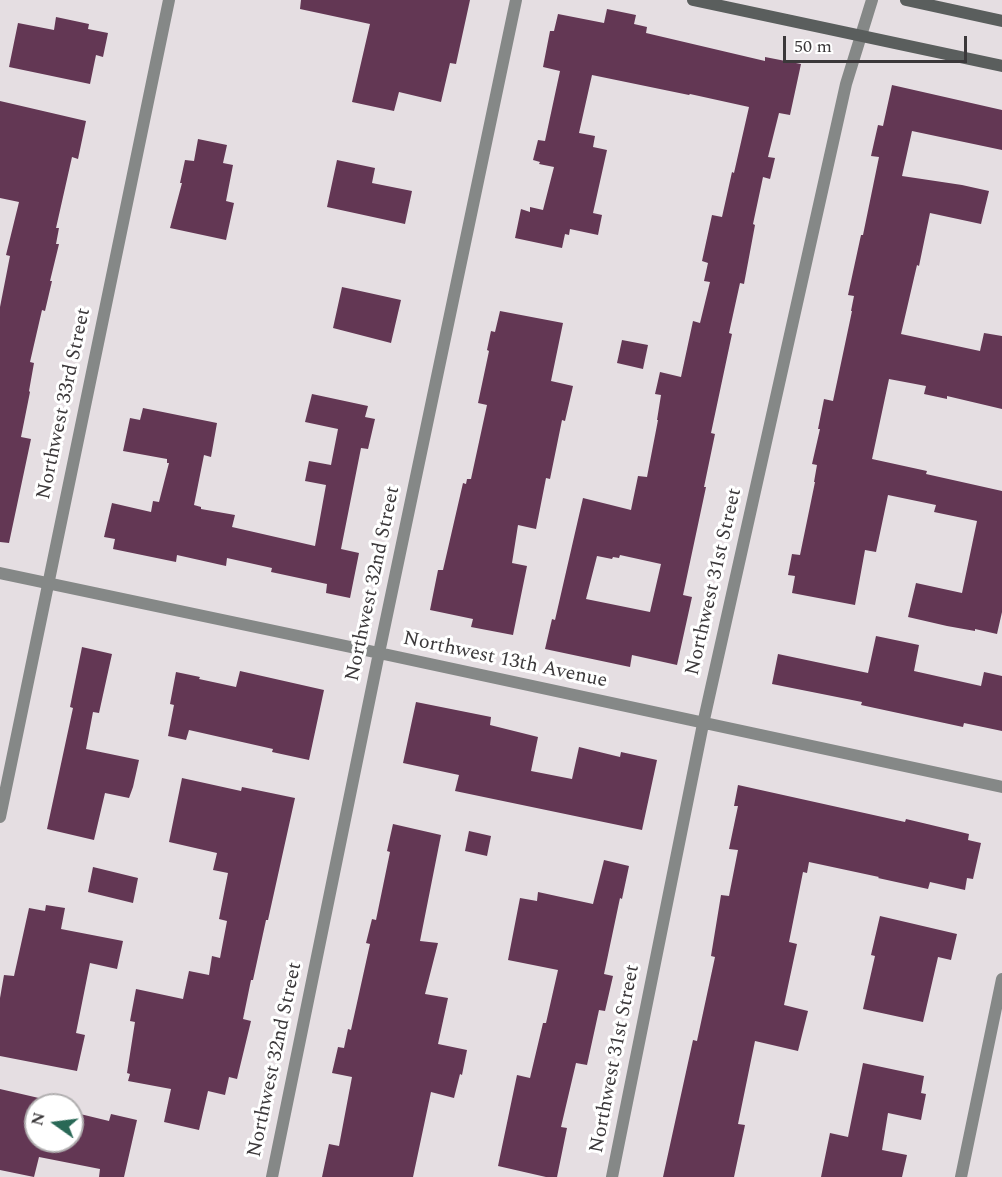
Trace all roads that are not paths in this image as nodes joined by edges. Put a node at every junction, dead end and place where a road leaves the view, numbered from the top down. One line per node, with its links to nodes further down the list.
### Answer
1 (169, 0): 10 (street, Northwest 33rd Street)
2 (516, 0): 11 (street, Northwest 32nd Street)
3 (695, 0): 7 (main road)
4 (872, 0): 7 (street, Northwest 31st Street)
5 (906, 0): 6 (main road)
6 (1002, 21)
7 (860, 36): 8 (main road); 12 (street, Northwest 31st Street)
8 (1002, 66)
9 (0, 573): 10 (street, Northwest 13th Avenue)
10 (47, 584): 11 (street, Northwest 13th Avenue); 14 (street, Northwest 33rd Street)
11 (379, 653): 12 (street, Northwest 13th Avenue); 16 (street, Northwest 32nd Street)
12 (703, 724): 13 (street, Northwest 13th Avenue); 17 (street, Northwest 31st Street)
13 (1002, 787)
14 (0, 817)
15 (1002, 979): 18 (street)
16 (272, 1177)
17 (612, 1177)
18 (961, 1177)

